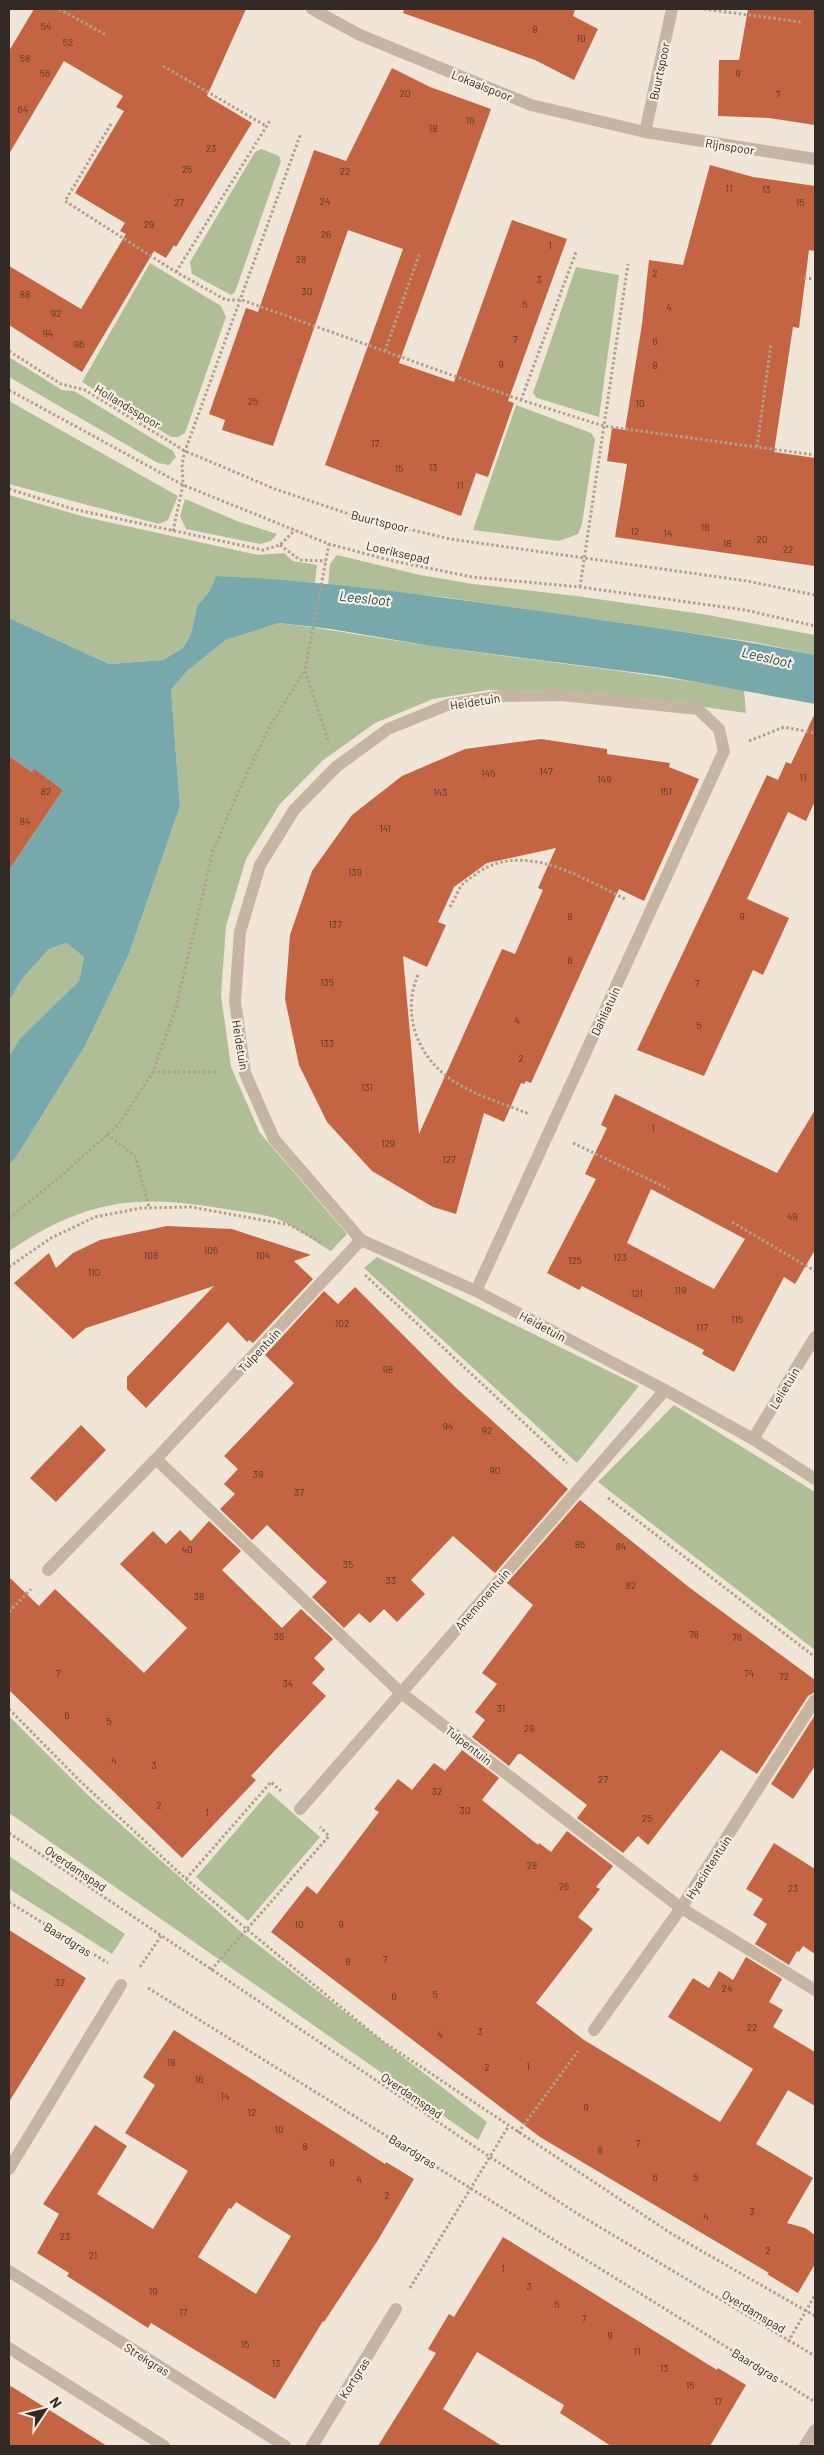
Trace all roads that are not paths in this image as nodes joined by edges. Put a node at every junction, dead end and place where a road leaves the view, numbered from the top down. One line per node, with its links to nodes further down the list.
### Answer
1 (312, 9): 3 (street, Lokaalspoor)
2 (672, 9): 4 (street, Buurtspoor)
3 (329, 13): 4 (street, Lokaalspoor)
4 (645, 132): 5 (street, Rijnspoor)
5 (815, 159)
6 (719, 729): 7 (street, Heidetuin); 8 (street, Dahliatuin)
7 (360, 1240): 8 (street, Heidetuin); 12 (street, Tulpentuin)
8 (476, 1291): 10 (street, Heidetuin)
9 (815, 1337): 11 (street, Lelietuin)
10 (665, 1390): 11 (street, Heidetuin); 15 (street, Anemonentuin)
11 (753, 1439): 13 (street, Heidetuin)
12 (156, 1459): 14 (street, Tulpentuin); 15 (street, Tulpentuin)
13 (815, 1479)
14 (48, 1570)
15 (400, 1692): 17 (street, Anemonentuin); 18 (street, Tulpentuin)
16 (815, 1700): 18 (street, Hyacintentuin)
17 (300, 1809)
18 (681, 1908): 20 (street, Tulpentuin); 21 (street, Hyacintentuin)
19 (121, 1985): 22 (street)
20 (815, 1990)
21 (594, 2030)
22 (14, 2150): 23 (street)
23 (9, 2169)
24 (9, 2271): 29 (street, Strekgras)
25 (396, 2309): 30 (street, Kortgras)
26 (9, 2348): 28 (street)
27 (815, 2430): 31 (street)
28 (164, 2446)
29 (285, 2446)
30 (312, 2446)
31 (805, 2446)

